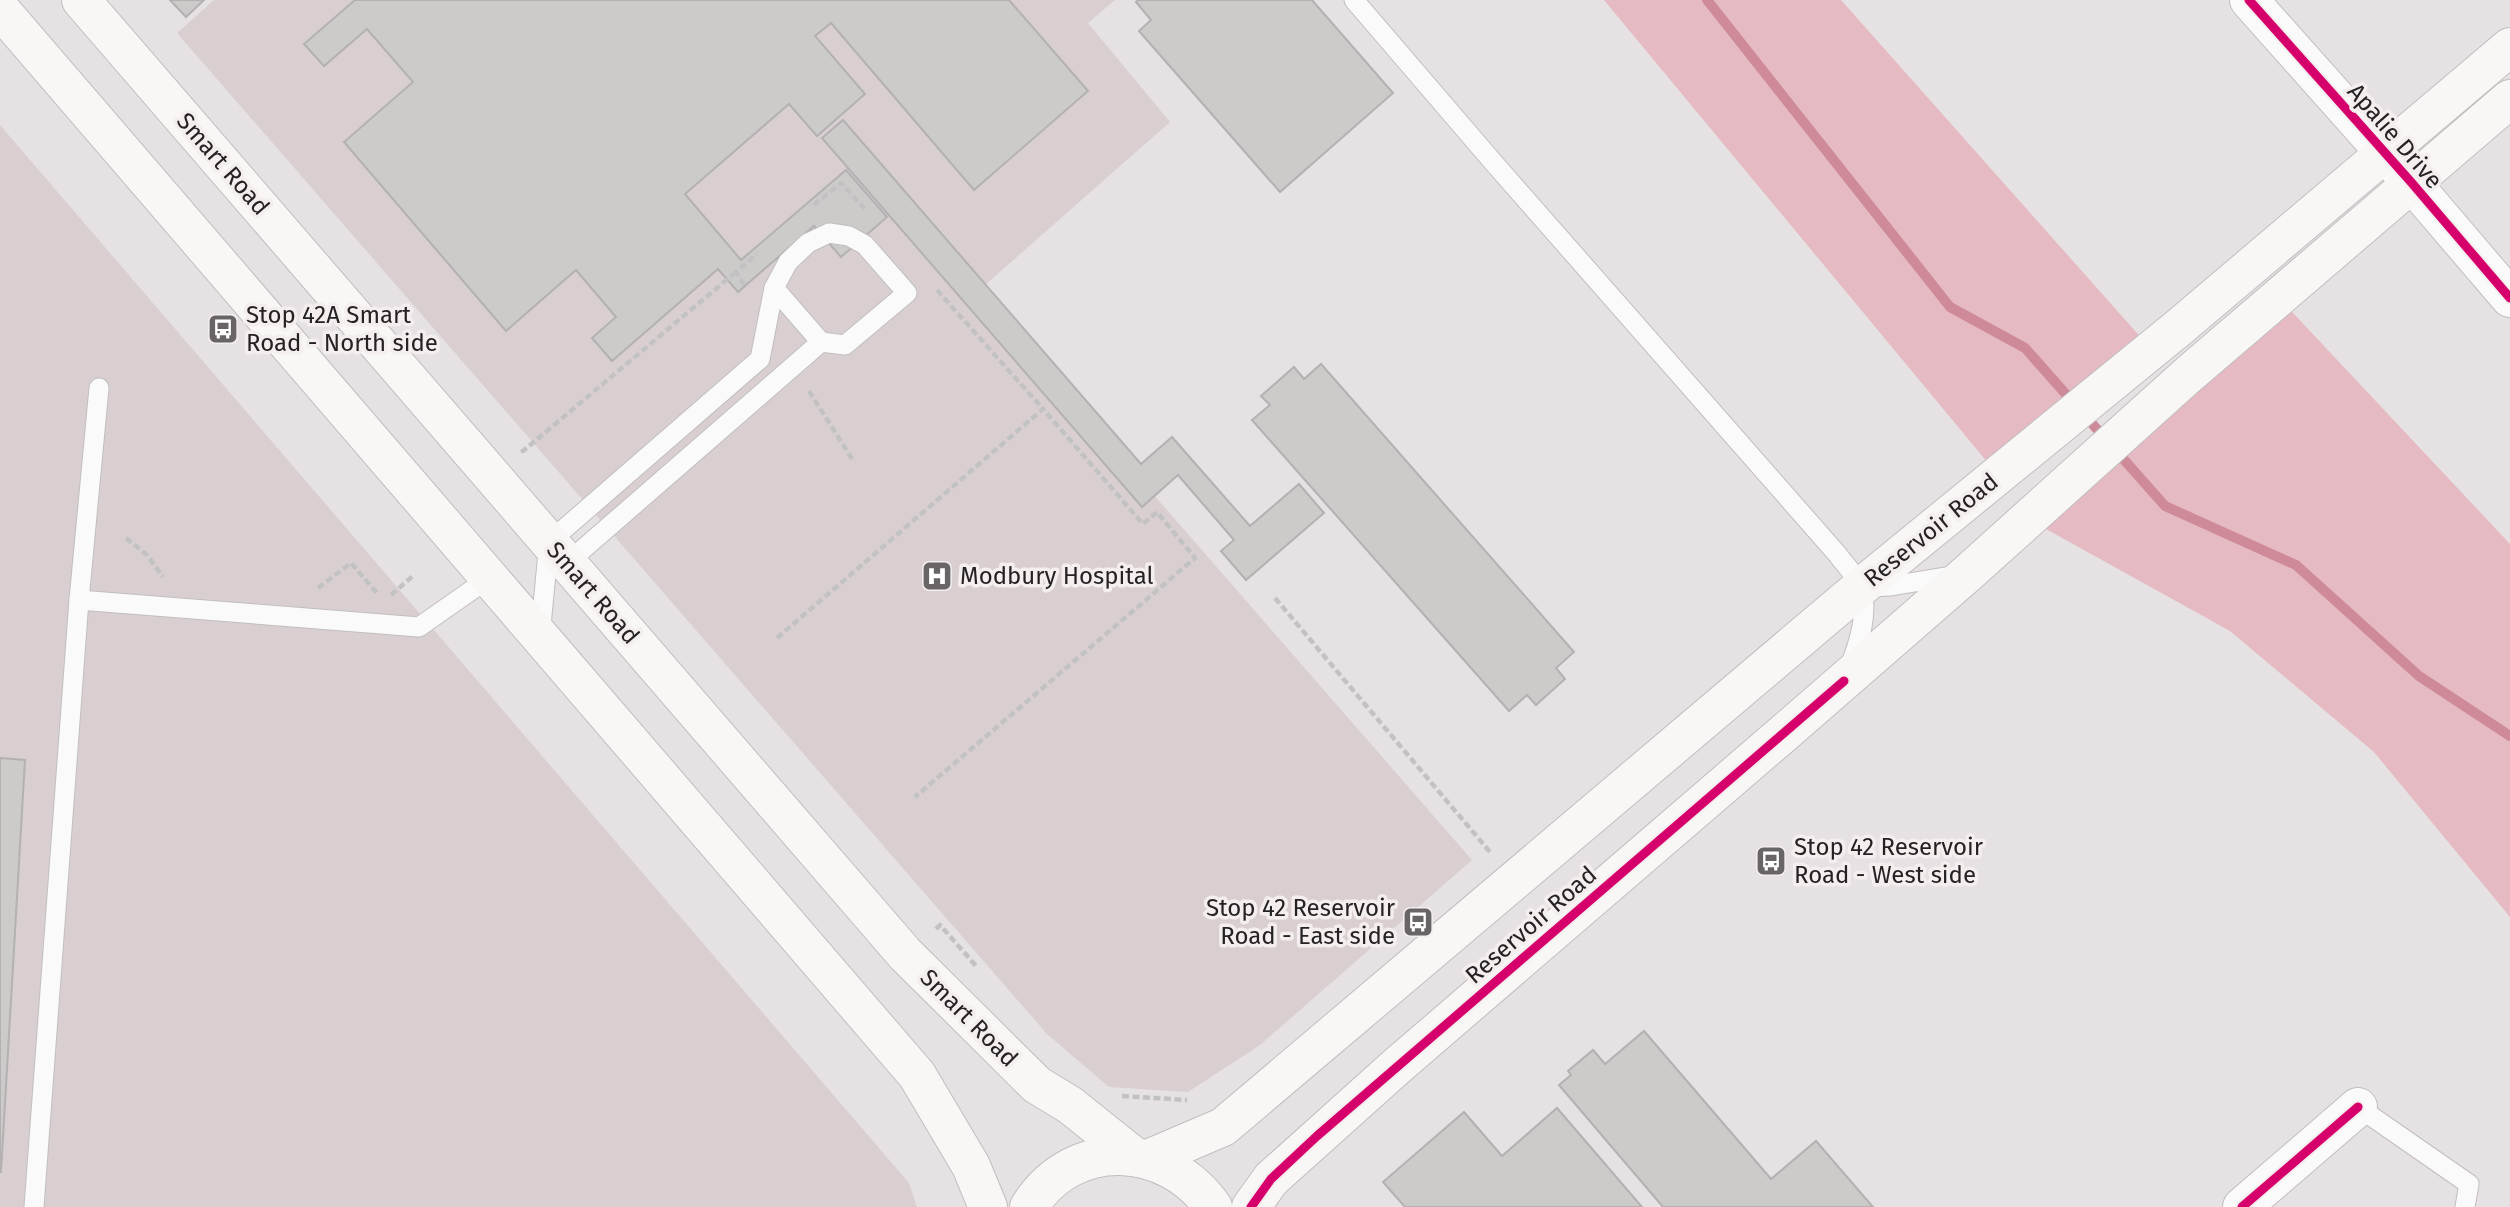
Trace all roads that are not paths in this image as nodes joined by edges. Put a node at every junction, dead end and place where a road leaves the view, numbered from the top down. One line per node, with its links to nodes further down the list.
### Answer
1 (81, 0): 13 (main road, Smart Road)
2 (1354, 0): 16 (lane)
3 (2249, 0): 7 (street, Apalie Drive)
4 (0, 9): 15 (main road)
5 (2510, 47): 7 (main road, Reservoir Road)
6 (2510, 99): 8 (main road, Reservoir Road)
7 (2386, 153): 8 (street, Apalie Drive); 16 (main road, Reservoir Road)
8 (2411, 182): 10 (street, Apalie Drive); 14 (main road, Reservoir Road)
9 (774, 288): 11 (lane); 11 (lane); 13 (lane)
10 (2510, 298)
11 (821, 342): 13 (lane)
12 (99, 388): 17 (lane)
13 (558, 552): 18 (lane); 21 (main road, Smart Road)
14 (1968, 573): 16 (lane); 19 (main road, Reservoir Road)
15 (489, 578): 17 (lane); 18 (main road)
16 (1861, 587): 19 (lane); 21 (main road, Reservoir Road)
17 (79, 600): 22 (lane)
18 (540, 637): 23 (main road)
19 (1844, 681): 26 (main road, Reservoir Road)
20 (2358, 1107): 27 (street); 28 (lane)
21 (1141, 1158): 24 (main road); 25 (main road)
22 (34, 1207)
23 (988, 1207)
24 (1029, 1207)
25 (1213, 1207)
26 (1251, 1207)
27 (2242, 1207)
28 (2465, 1207)

